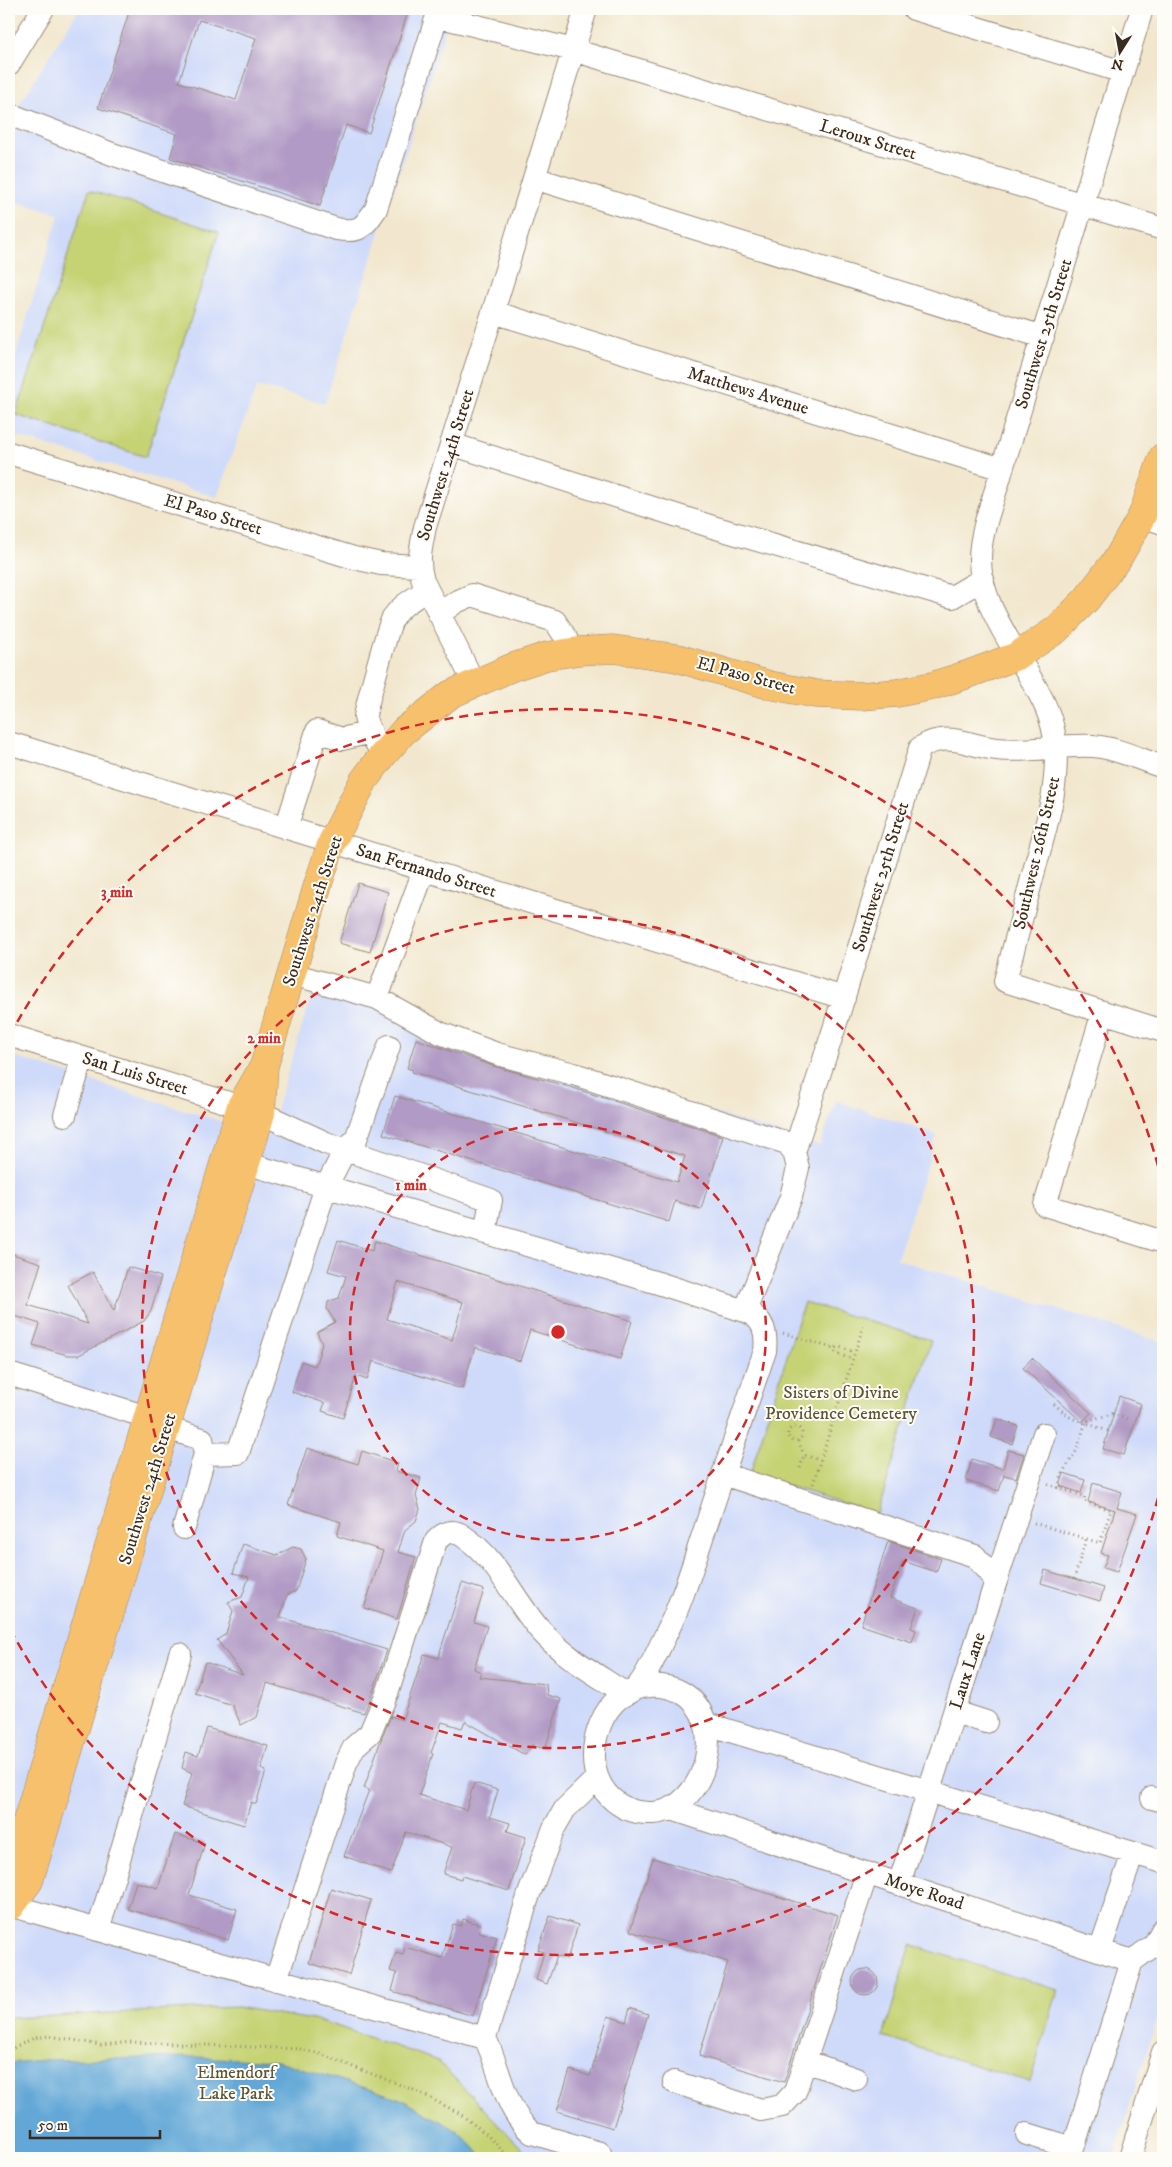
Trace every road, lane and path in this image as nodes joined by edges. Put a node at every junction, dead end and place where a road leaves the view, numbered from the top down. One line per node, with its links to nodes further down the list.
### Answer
1 (43, 9): 7 (street)
2 (586, 9): 6 (street, Southwest 24th Street)
3 (914, 9): 8 (street)
4 (1142, 9): 8 (street, Southwest 25th Street)
5 (438, 12): 6 (street, Leroux Street); 9 (street)
6 (573, 50): 10 (street, Southwest 24th Street); 11 (street, Leroux Street)
7 (9, 64)
8 (1123, 72): 11 (street, Southwest 25th Street)
9 (9, 114)
10 (534, 178): 13 (street, Southwest 24th Street); 14 (street)
11 (1083, 205): 12 (street, Leroux Street); 14 (street, Southwest 25th Street)
12 (1163, 229)
13 (493, 312): 15 (street, Southwest 24th Street); 18 (street, Matthews Avenue)
14 (1043, 337): 18 (street, Southwest 25th Street)
15 (451, 444): 20 (street, Southwest 24th Street); 21 (street)
16 (9, 453): 20 (street, El Paso Street)
17 (1163, 457): 19 (main road)
18 (1002, 469): 21 (street, Southwest 25th Street)
19 (1152, 520): 25 (main road)
20 (418, 566): 22 (street)
21 (983, 579): 25 (street, Southwest 25th Street)
22 (427, 590): 23 (street); 28 (street)
23 (439, 614): 24 (street); 26 (street)
24 (571, 652): 25 (main road, El Paso Street); 26 (main road, El Paso Street)
25 (1017, 656): 29 (street, Southwest 26th Street)
26 (474, 683): 28 (main road, Southwest 24th Street)
27 (9, 743): 31 (street, San Fernando Street)
28 (377, 744): 31 (street); 32 (main road, Southwest 24th Street)
29 (1055, 748): 30 (street); 36 (street, Southwest 25th Street); 37 (street, Southwest 26th Street)
30 (1163, 767)
31 (286, 828): 32 (street, San Fernando Street)
32 (332, 842): 33 (street, San Fernando Street); 34 (main road, Southwest 24th Street)
33 (424, 870): 35 (street); 36 (street, San Fernando Street)
34 (292, 974): 35 (street); 42 (main road, Southwest 24th Street)
35 (377, 998): 44 (street)
36 (844, 998): 44 (street, Southwest 25th Street)
37 (1104, 1012): 38 (street); 49 (street)
38 (1163, 1031)
39 (9, 1035): 41 (street, San Luis Street)
40 (389, 1046): 45 (street)
41 (82, 1058): 42 (street, San Luis Street); 43 (street)
42 (251, 1110): 45 (street, San Luis Street); 46 (main road, Southwest 24th Street); 59 (main road, Southwest 24th Street)
43 (64, 1115)
44 (797, 1145): 50 (street)
45 (345, 1150): 47 (street); 48 (street, San Luis Street)
46 (245, 1163): 47 (street); 59 (main road, Southwest 24th Street)
47 (326, 1187): 48 (street); 64 (street)
48 (486, 1233): 50 (street)
49 (1163, 1242)
50 (745, 1311): 52 (street)
51 (864, 1324): 54 (path)
52 (763, 1327): 53 (path); 68 (street)
53 (832, 1348): 54 (path); 55 (path)
54 (855, 1352): 55 (path)
55 (852, 1359): 66 (path)
56 (9, 1374): 59 (street)
57 (1054, 1404): 60 (path)
58 (1127, 1419): 60 (path)
59 (161, 1423): 64 (street); 89 (main road, Southwest 24th Street)
60 (1085, 1423): 61 (path); 70 (path)
61 (1108, 1431)
62 (1044, 1434): 69 (street, Laux Lane)
63 (798, 1441): 63 (path); 65 (path)
64 (205, 1454): 73 (street)
65 (804, 1455): 66 (path); 67 (path)
66 (820, 1460): 71 (path)
67 (800, 1468)
68 (723, 1474): 71 (street); 78 (street)
69 (1029, 1479): 70 (path); 72 (street, Laux Lane)
70 (1058, 1488): 74 (path)
71 (808, 1502): 76 (street)
72 (1017, 1518): 74 (path); 76 (street, Laux Lane)
73 (184, 1528)
74 (1086, 1539): 75 (path)
75 (1074, 1579)
76 (996, 1581): 79 (street, Laux Lane)
77 (180, 1654): 91 (street)
78 (632, 1691): 81 (street); 82 (street); 94 (street)
79 (955, 1712): 80 (street); 83 (street, Laux Lane)
80 (986, 1722)
81 (707, 1724): 83 (street); 84 (street)
82 (597, 1778): 84 (street); 95 (street)
83 (930, 1791): 85 (street); 88 (street, Laux Lane)
84 (672, 1809): 87 (street, Moye Road)
85 (1133, 1853): 86 (street); 92 (street)
86 (1163, 1862)
87 (867, 1873): 88 (street, Moye Road); 98 (street)
88 (899, 1884): 92 (street, Moye Road)
89 (10, 1908): 91 (street)
90 (1163, 1929): 93 (street)
91 (98, 1930): 94 (street)
92 (1100, 1950): 93 (street, Moye Road)
93 (1132, 1961): 104 (street)
94 (276, 1980): 95 (street)
95 (485, 2038): 103 (street)
96 (9, 2050): 105 (path)
97 (1163, 2052): 100 (street)
98 (805, 2061): 99 (street); 101 (street)
99 (856, 2079)
100 (1159, 2080): 106 (street)
101 (674, 2082)
102 (1027, 2134): 104 (street)
103 (600, 2153)
104 (1072, 2153)
105 (510, 2158)
106 (1130, 2158)

